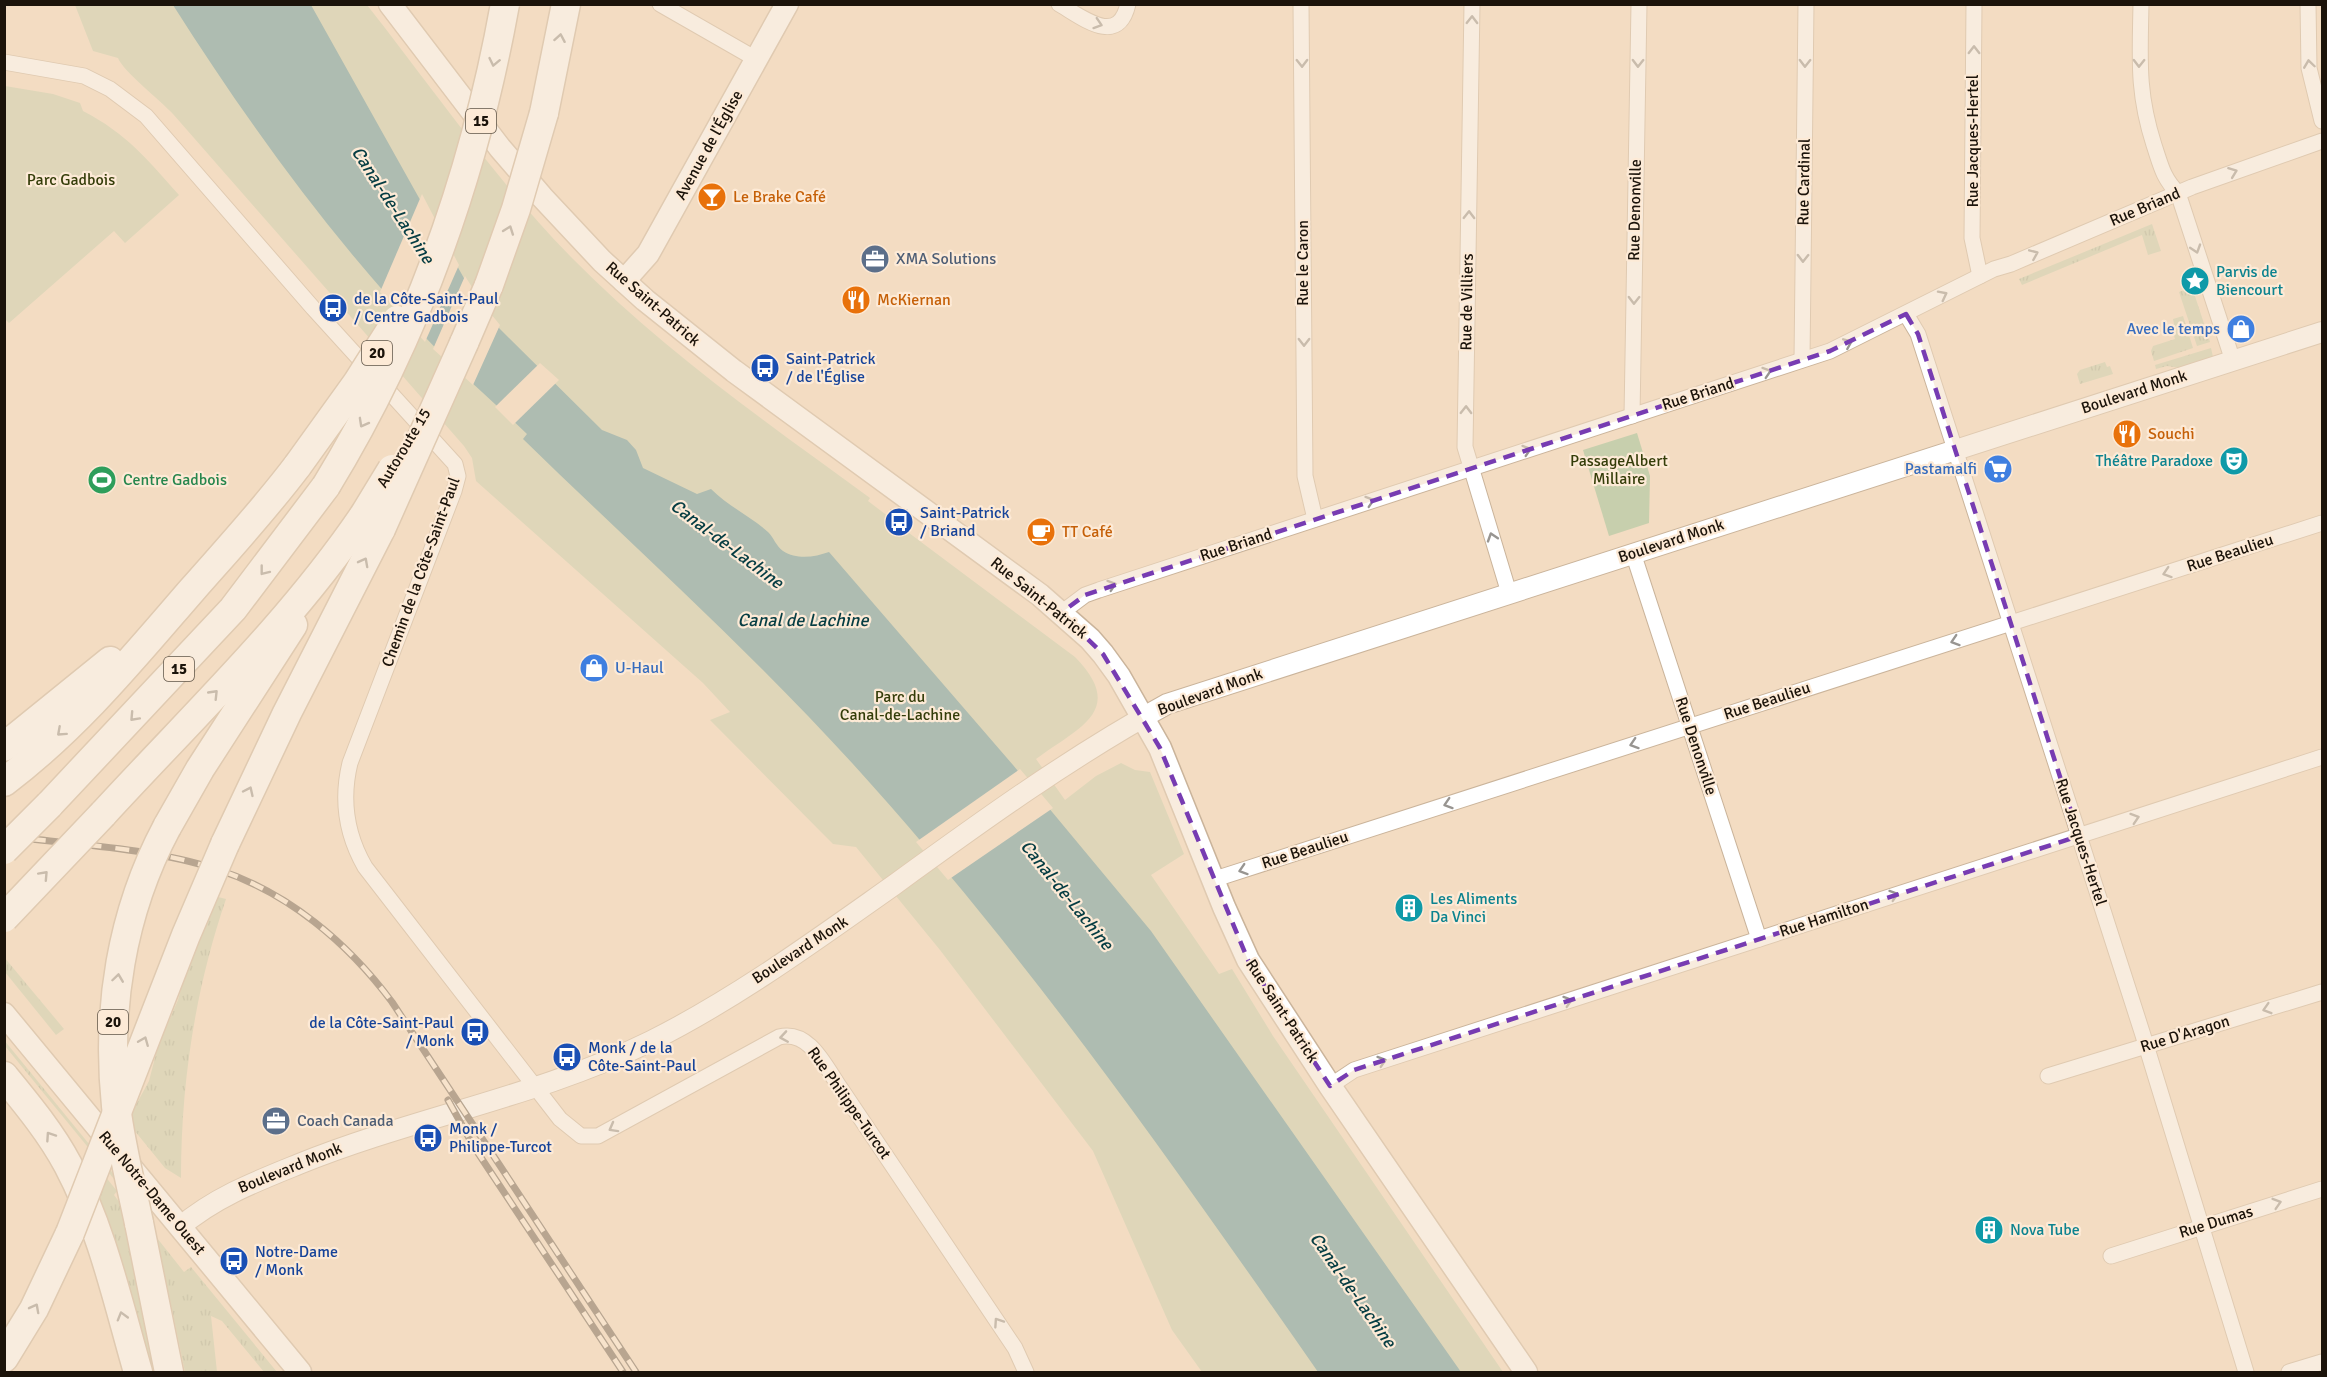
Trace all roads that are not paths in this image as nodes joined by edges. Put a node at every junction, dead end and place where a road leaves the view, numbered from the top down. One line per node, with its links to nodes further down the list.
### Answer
1 (390, 4): 22 (main road, Rue Saint-Patrick)
2 (505, 4): 20 (highway, 15, one-way to 20, bridge)
3 (566, 4): 31 (highway, one-way to 3, bridge)
4 (660, 4): 15 (street)
5 (787, 4): 15 (main road, Avenue de l'Église)
6 (1059, 4): 7 (street, one-way to 7)
7 (1128, 4)
8 (1301, 4): 30 (street, Rue le Caron, one-way to 30)
9 (1472, 4): 29 (street, Rue de Villiers, one-way to 9)
10 (1639, 4): 27 (street, Rue Denonville, one-way to 27)
11 (1806, 4): 25 (street, Rue Cardinal, one-way to 25)
12 (1974, 4): 21 (street, Rue Jacques-Hertel, one-way to 12)
13 (2141, 4): 19 (street, one-way to 19)
14 (2308, 4): 17 (street, one-way to 14)
15 (756, 59): 22 (main road, Avenue de l'Église)
16 (4, 62): 55 (street, Chemin de la Côte-Saint-Paul)
17 (2322, 121)
18 (2322, 141): 19 (street, Rue Briand, one-way to 18)
19 (2178, 194): 21 (street, Rue Briand, one-way to 19); 26 (street, one-way to 26)
20 (446, 235): 35 (highway, 20, bridge); 45 (highway, 15, one-way to 45, bridge)
21 (1980, 276): 23 (street, Rue Briand, one-way to 21)
22 (624, 281): 37 (main road, Rue Saint-Patrick)
23 (1906, 314): 25 (street, Rue Briand, one-way to 23); 28 (street, Rue Jacques-Hertel)
24 (2322, 332): 26 (street, Boulevard Monk)
25 (1802, 360): 27 (street, Rue Briand, one-way to 25)
26 (2233, 361): 28 (street, Boulevard Monk)
27 (1632, 416): 29 (street, Rue Briand, one-way to 27)
28 (1954, 450): 33 (street, Boulevard Monk); 38 (street, Rue Jacques-Hertel)
29 (1471, 468): 30 (street, Rue Briand, one-way to 29); 36 (street, Rue de Villiers, one-way to 29)
30 (1315, 519): 37 (street, Rue Briand, one-way to 30)
31 (373, 522): 34 (highway, 15); 60 (highway, one-way to 31, bridge)
32 (2322, 523): 38 (street, Rue Beaulieu, one-way to 38)
33 (1633, 553): 36 (street, Boulevard Monk); 40 (street, Rue Denonville)
34 (332, 561): 47 (highway, 15, one-way to 34, bridge); 63 (highway, 20, one-way to 34, bridge)
35 (191, 591): 41 (highway); 43 (highway, 20, one-way to 43)
36 (1509, 593): 39 (street, Boulevard Monk)
37 (1061, 613): 39 (main road, Rue Saint-Patrick)
38 (2010, 623): 40 (street, Rue Beaulieu, one-way to 40); 44 (street, Rue Jacques-Hertel)
39 (1143, 717): 46 (main road, Rue Saint-Patrick); 55 (street, Boulevard Monk)
40 (1690, 726): 46 (street, Rue Beaulieu, one-way to 46); 48 (street, Rue Denonville)
41 (4, 747)
42 (2322, 757): 44 (street, Rue Hamilton, one-way to 42)
43 (9, 778)
44 (2079, 836): 48 (street, Rue Hamilton, one-way to 44); 51 (street, Rue Jacques-Hertel)
45 (4, 850)
46 (1212, 880): 54 (main road, Rue Saint-Patrick)
47 (4, 918)
48 (1759, 939): 54 (street, Rue Hamilton, one-way to 48)
49 (2322, 992): 51 (street, Rue D'Aragon, one-way to 51)
50 (4, 1014): 58 (main road, Rue Notre-Dame Ouest)
51 (2146, 1046): 53 (street, Rue D'Aragon); 57 (street, Rue Jacques-Hertel)
52 (4, 1076): 62 (highway, one-way to 52)
53 (2048, 1076)
54 (1330, 1086): 66 (main road, Rue Saint-Patrick)
55 (537, 1087): 58 (street, Boulevard Monk); 65 (street, Rue Philippe-Turcot, one-way to 55)
56 (2322, 1189): 57 (street, Rue Dumas, one-way to 56)
57 (2201, 1226): 59 (street, Rue Dumas); 67 (street, Rue Jacques-Hertel)
58 (180, 1227): 64 (main road, Rue Notre-Dame Ouest)
59 (2111, 1256)
60 (4, 1358)
61 (2322, 1362): 68 (street)
62 (138, 1372)
63 (169, 1372)
64 (300, 1372)
65 (1026, 1372)
66 (1526, 1372)
67 (2246, 1372)
68 (2289, 1372)

